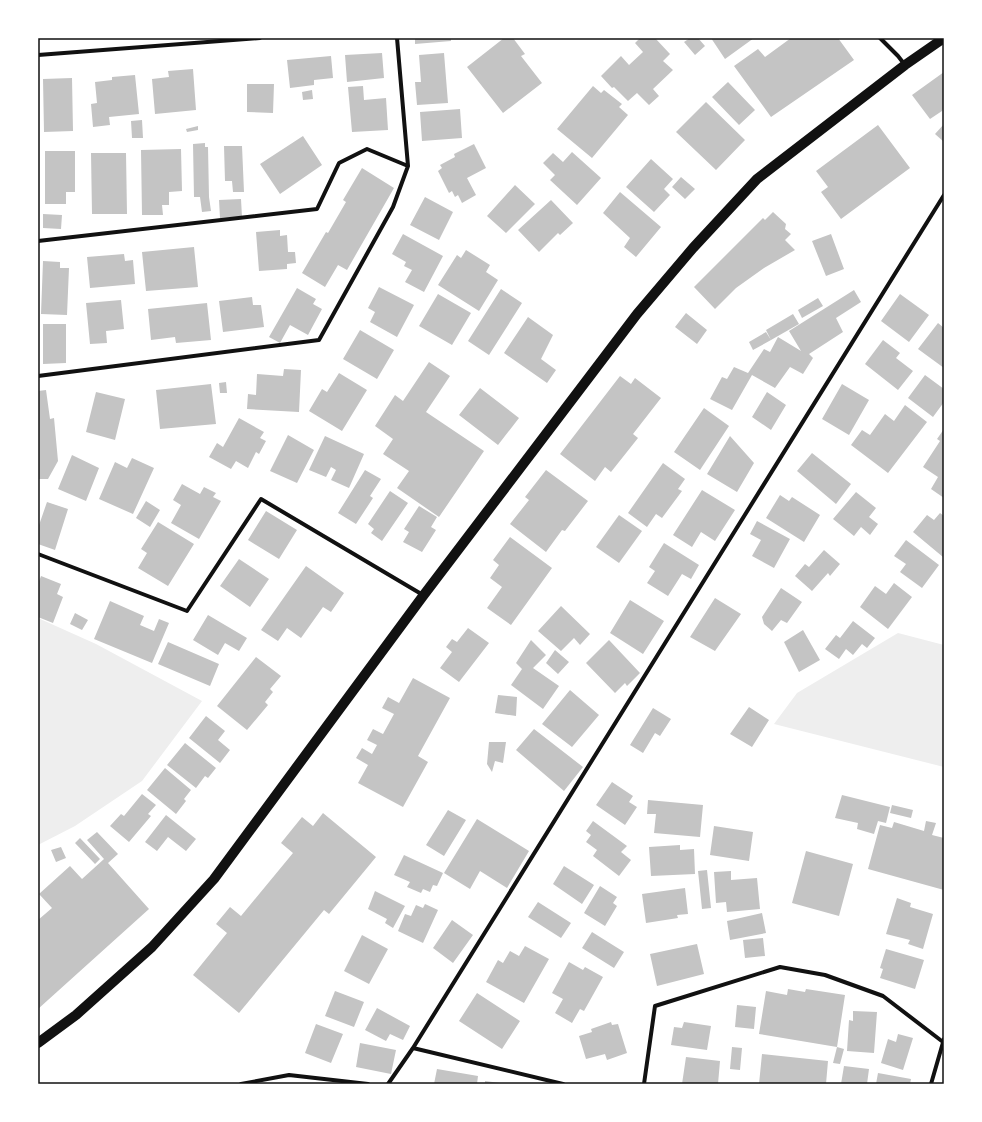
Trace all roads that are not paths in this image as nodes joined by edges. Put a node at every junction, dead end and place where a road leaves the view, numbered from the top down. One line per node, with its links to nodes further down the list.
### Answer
1 (260, 38): 5 (street)
2 (397, 38): 7 (street)
3 (880, 38): 6 (street)
4 (944, 38): 6 (main road)
5 (38, 55)
6 (905, 65): 12 (main road)
7 (408, 166): 9 (street); 10 (street)
8 (944, 195): 15 (street)
9 (38, 241)
10 (38, 376)
11 (38, 554): 12 (street)
12 (423, 596): 14 (main road)
13 (944, 1040): 20 (street); 21 (street)
14 (38, 1043)
15 (413, 1048): 18 (street); 19 (street)
16 (241, 1084): 17 (street)
17 (368, 1084)
18 (388, 1084)
19 (563, 1084)
20 (644, 1084)
21 (931, 1084)

